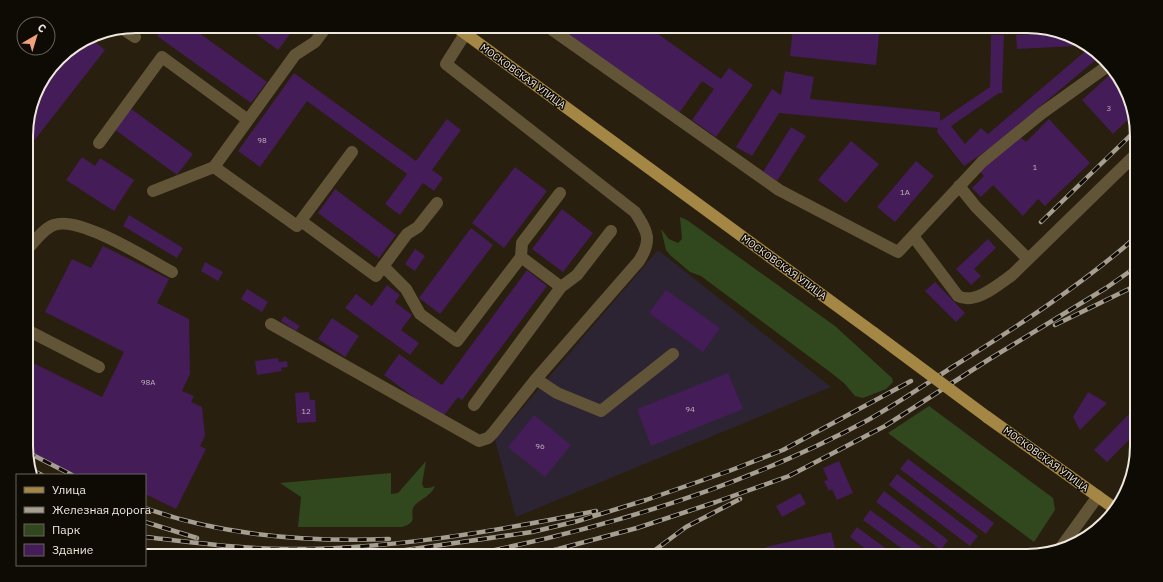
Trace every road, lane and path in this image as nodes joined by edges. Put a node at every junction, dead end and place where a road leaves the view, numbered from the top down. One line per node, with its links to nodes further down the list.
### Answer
1 (130, 33): 5 (street)
2 (322, 33): 7 (street)
3 (557, 33): 18 (street)
4 (465, 34): 29 (street); 31 (main road, МОСКОВСКАЯ УЛИЦА, bridge)
5 (135, 37)
6 (1105, 68): 12 (street)
7 (248, 120): 8 (street); 11 (street)
8 (99, 143)
9 (352, 152): 16 (street)
10 (1130, 160): 21 (street)
11 (214, 166): 13 (street); 16 (street)
12 (959, 186): 18 (street); 21 (street)
13 (153, 191)
14 (560, 193): 20 (street)
15 (437, 203): 22 (street)
16 (301, 220): 22 (street)
17 (611, 231): 24 (street)
18 (913, 236): 21 (street)
19 (33, 243): 23 (street)
20 (521, 257): 22 (street); 24 (street)
21 (1028, 259)
22 (383, 266)
23 (172, 272)
24 (561, 287): 30 (street)
25 (271, 324): 29 (street)
26 (33, 333): 28 (street)
27 (673, 354): 29 (street)
28 (99, 367)
29 (536, 379)
30 (474, 406)
31 (1098, 496): 32 (main road, МОСКОВСКАЯ УЛИЦА); 33 (street)
32 (1111, 506)
33 (1065, 541)

